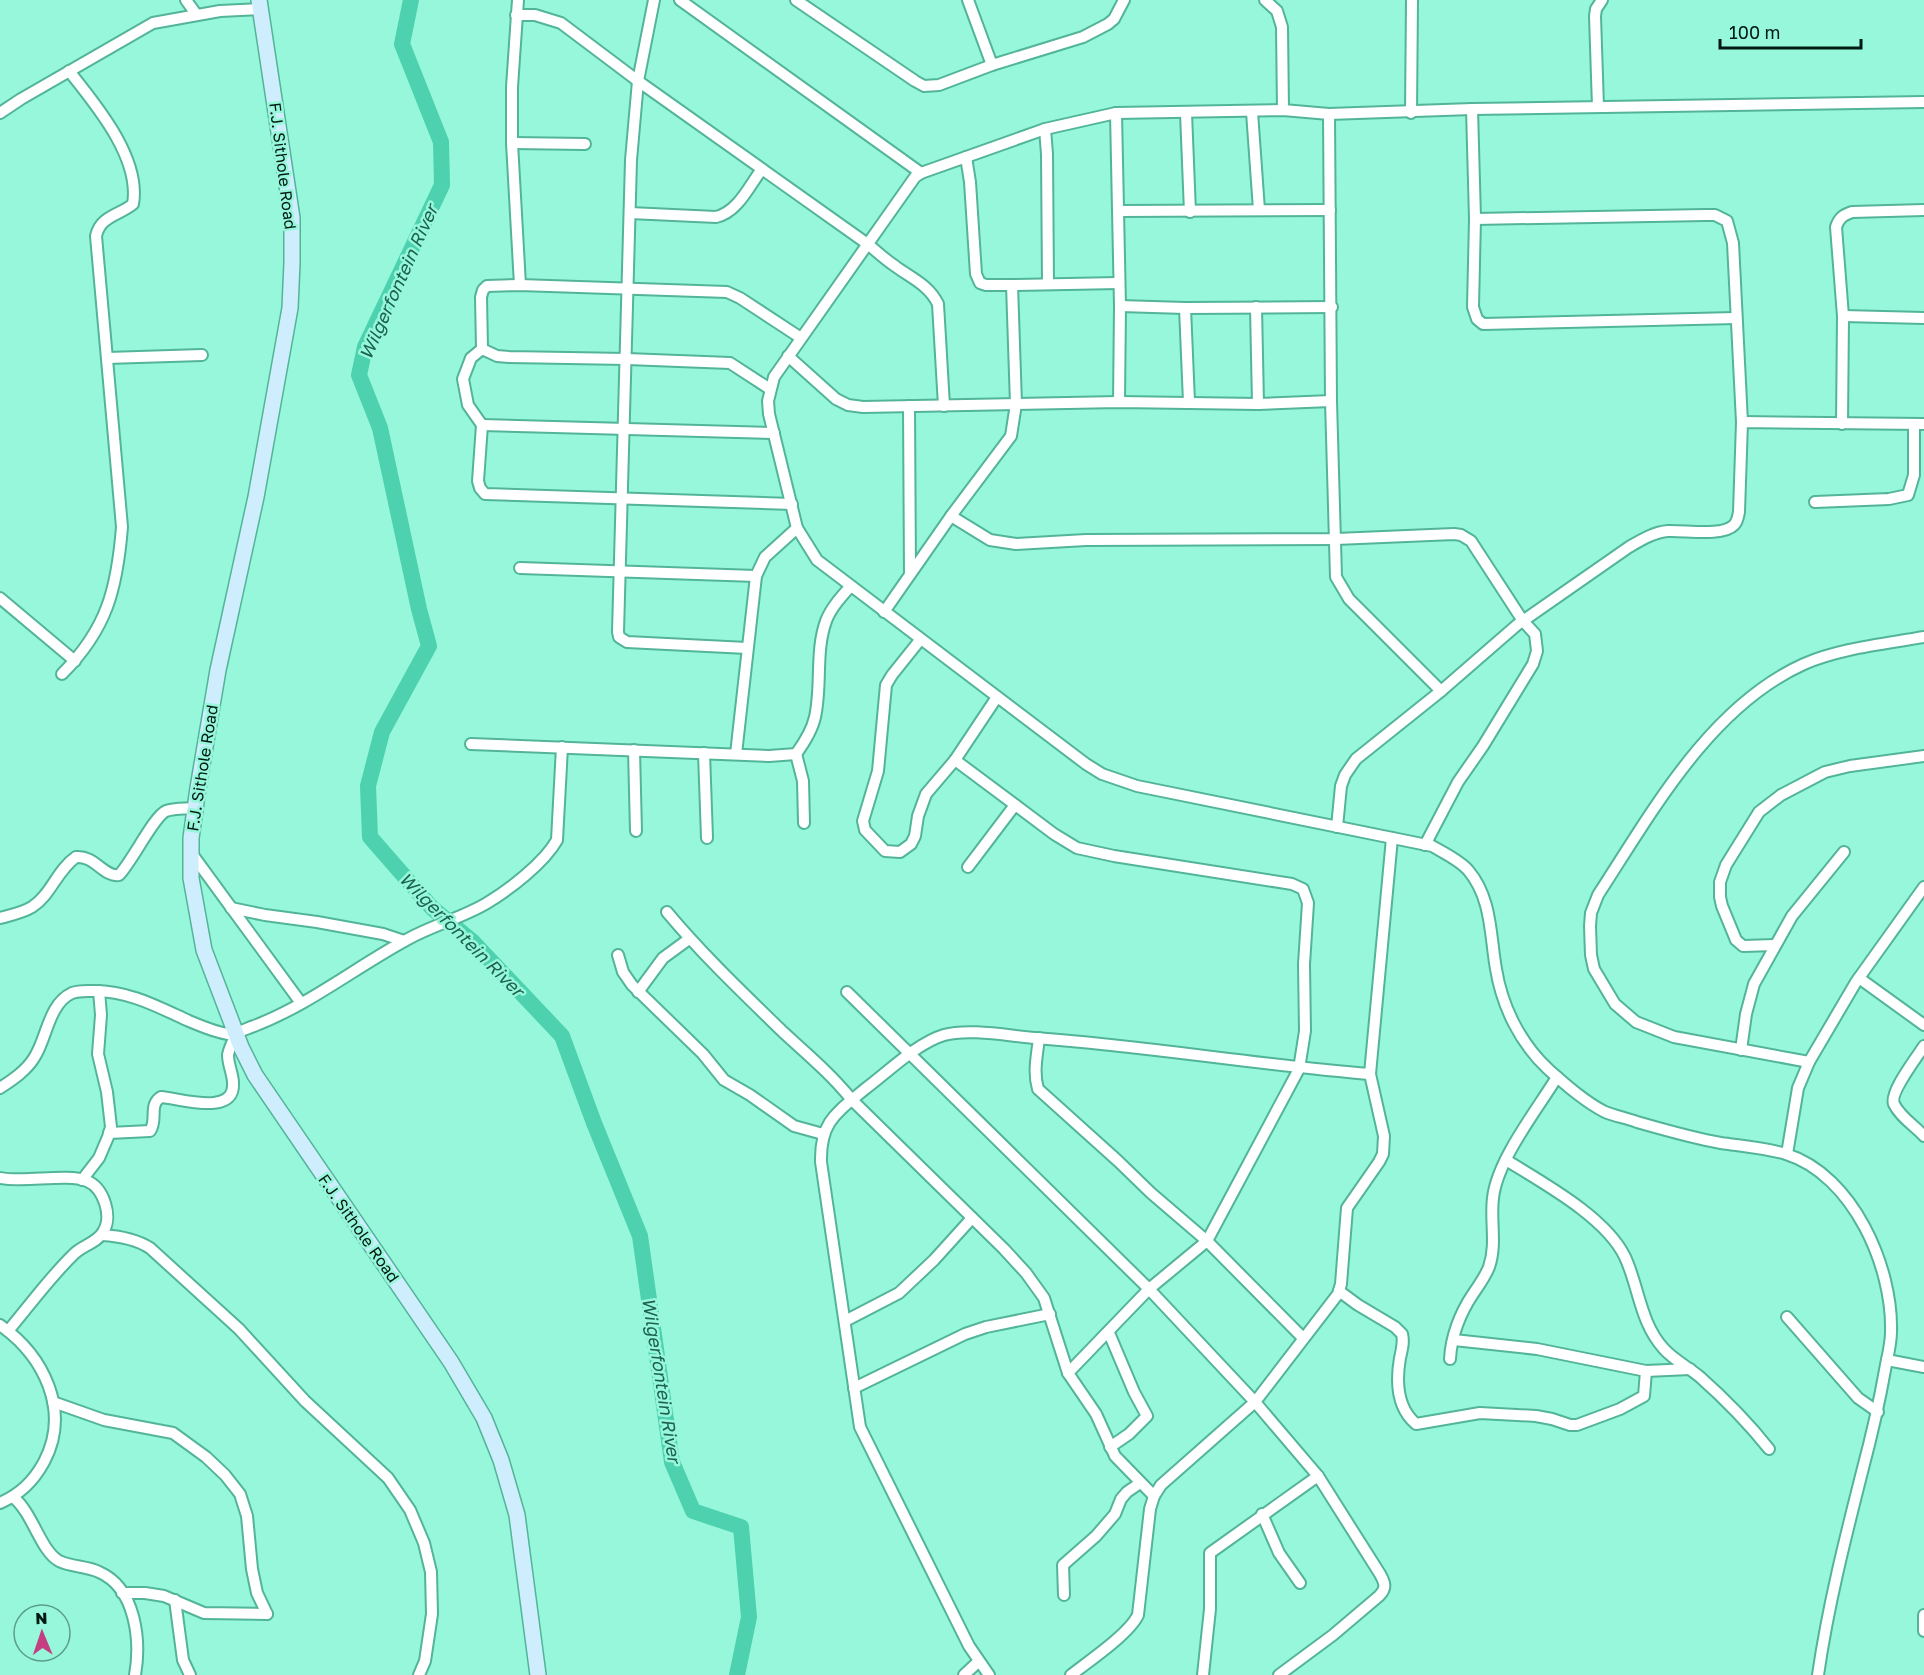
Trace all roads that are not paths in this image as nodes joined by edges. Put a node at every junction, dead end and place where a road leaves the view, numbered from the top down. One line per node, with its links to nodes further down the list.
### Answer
1 (186, 0): 12 (street)
2 (518, 0): 13 (street)
3 (654, 0): 16 (street)
4 (680, 0): 32 (street)
5 (796, 0): 14 (street)
6 (968, 0): 14 (street)
7 (1124, 0): 14 (street)
8 (1265, 0): 20 (street)
9 (1412, 0): 22 (street)
10 (1602, 0): 18 (street)
11 (259, 4): 12 (street); 103 (street, F.J. Sithole Road)
12 (196, 14): 15 (street)
13 (516, 15): 16 (street); 28 (street)
14 (992, 65)
15 (69, 71): 23 (street); 57 (street)
16 (638, 81): 31 (street); 38 (street)
17 (1924, 102): 18 (street)
18 (1598, 107): 19 (street)
19 (1472, 109): 22 (street); 39 (street)
20 (1283, 110): 21 (street); 26 (street)
21 (1252, 112): 25 (street); 33 (street)
22 (1411, 112): 26 (street)
23 (0, 113)
24 (1116, 113): 25 (street); 27 (street); 36 (street)
25 (1185, 113): 37 (street)
26 (1329, 114): 34 (street)
27 (1045, 129): 30 (street); 42 (street)
28 (512, 142): 29 (street); 43 (street)
29 (585, 144)
30 (966, 157): 32 (street); 44 (street)
31 (762, 169): 38 (street); 40 (street)
32 (921, 173): 40 (street)
33 (1259, 210): 34 (street); 37 (street)
34 (1330, 210): 48 (street)
35 (1924, 210): 50 (street)
36 (1119, 211): 37 (street); 41 (street)
37 (1190, 212)
38 (630, 213): 45 (street)
39 (1475, 219): 51 (street); 51 (street)
40 (868, 244): 53 (street); 66 (street)
41 (1119, 283): 42 (street); 46 (street)
42 (1047, 284): 44 (street)
43 (520, 285): 45 (street); 54 (street)
44 (1012, 285): 63 (street)
45 (628, 289): 53 (street); 58 (street)
46 (1120, 306): 49 (street); 61 (street)
47 (1256, 307): 48 (street); 49 (street); 64 (street)
48 (1332, 307): 60 (street)
49 (1185, 308): 62 (street)
50 (1843, 316): 52 (street); 69 (street)
51 (1736, 318): 67 (street)
52 (1924, 318)
53 (801, 338): 56 (street)
54 (482, 349): 58 (street); 68 (street)
55 (202, 355): 57 (street)
56 (788, 356): 59 (street); 65 (street)
57 (107, 358): 90 (street)
58 (627, 358): 59 (street); 71 (street)
59 (770, 389): 72 (street)
60 (1331, 401): 64 (street); 78 (street)
61 (1119, 402): 62 (street); 63 (street)
62 (1189, 402): 64 (street)
63 (1016, 404): 66 (street); 76 (street)
64 (1258, 404)
65 (909, 406): 66 (street); 81 (street)
66 (944, 406)
67 (1742, 422): 69 (street); 86 (street)
68 (482, 424): 71 (street); 73 (street)
69 (1842, 424): 70 (street)
70 (1919, 424): 74 (street)
71 (625, 430): 72 (street); 73 (street)
72 (774, 433): 75 (street)
73 (623, 500): 75 (street); 80 (street)
74 (1815, 502)
75 (792, 504): 77 (street)
76 (951, 516): 78 (street); 81 (street)
77 (798, 528): 82 (street); 83 (street)
78 (1336, 539): 86 (street); 92 (street)
79 (520, 568): 80 (street)
80 (620, 571): 82 (street); 89 (street)
81 (910, 574): 85 (street)
82 (756, 576): 89 (street)
83 (850, 587): 85 (street); 99 (street)
84 (0, 598): 90 (street)
85 (884, 612): 88 (street)
86 (1523, 621): 92 (street); 109 (street)
87 (1924, 637): 130 (street)
88 (920, 640): 93 (street); 101 (street)
89 (747, 648): 98 (street)
90 (75, 660): 91 (street)
91 (62, 674)
92 (1441, 691): 105 (street)
93 (997, 697): 101 (street); 105 (street)
94 (471, 744): 95 (street)
95 (562, 747): 96 (street); 118 (street)
96 (634, 750): 97 (street); 106 (street)
97 (704, 753): 98 (street); 107 (street)
98 (736, 754): 99 (street)
99 (796, 754): 104 (street)
100 (1924, 756): 119 (street)
101 (955, 760): 102 (street)
102 (1015, 806): 112 (street); 133 (street)
103 (194, 808): 111 (street, F.J. Sithole Road); 116 (street)
104 (804, 823)
105 (1337, 827): 108 (street)
106 (636, 831)
107 (707, 838)
108 (1392, 838): 109 (street); 134 (street)
109 (1425, 844): 135 (street)
110 (1844, 852): 119 (street)
111 (191, 854): 114 (street); 127 (street, F.J. Sithole Road)
112 (968, 867)
113 (1924, 887): 121 (street)
114 (231, 908): 118 (street); 125 (street)
115 (667, 912): 117 (street)
116 (0, 918)
117 (689, 939): 123 (street); 137 (street)
118 (404, 941): 125 (street)
119 (1775, 945): 130 (street)
120 (618, 955): 123 (street)
121 (1859, 978): 126 (street); 132 (street)
122 (99, 991): 127 (street); 136 (street); 138 (street)
123 (638, 992): 139 (street)
124 (847, 992): 131 (street)
125 (301, 1003): 127 (street)
126 (1924, 1025)
127 (236, 1033): 138 (street); 185 (street, F.J. Sithole Road)
128 (1040, 1038): 131 (street); 133 (street); 147 (street)
129 (1924, 1046): 140 (street)
130 (1741, 1050): 132 (street)
131 (910, 1054): 137 (street); 148 (street)
132 (1809, 1062): 141 (street)
133 (1299, 1069): 134 (street); 147 (street)
134 (1370, 1074): 149 (street)
135 (1557, 1077): 141 (street); 142 (street)
136 (0, 1088)
137 (852, 1100): 139 (street); 145 (street)
138 (109, 1133): 144 (street)
139 (823, 1134): 152 (street)
140 (1924, 1136)
141 (1786, 1154): 158 (street)
142 (1506, 1160): 156 (street); 160 (street)
143 (0, 1178): 144 (street)
144 (82, 1180): 146 (street)
145 (972, 1218): 150 (street); 152 (street)
146 (102, 1235): 153 (street); 184 (street)
147 (1207, 1241): 148 (street); 155 (street)
148 (1149, 1289): 154 (street); 165 (street)
149 (1339, 1291): 155 (street); 161 (street)
150 (1050, 1314): 162 (street); 163 (street)
151 (1787, 1317): 166 (street)
152 (845, 1321): 163 (street)
153 (4, 1328): 164 (street)
154 (1108, 1333): 162 (street); 167 (street)
155 (1303, 1338): 165 (street)
156 (1454, 1340): 157 (street); 161 (street)
157 (1450, 1359)
158 (1887, 1360): 159 (street); 166 (street)
159 (1924, 1367)
160 (1690, 1369): 161 (street); 168 (street)
161 (1646, 1371)
162 (1068, 1373): 167 (street)
163 (854, 1388): 181 (street)
164 (53, 1402): 172 (street); 178 (street)
165 (1255, 1402): 169 (street); 171 (street)
166 (1878, 1412): 191 (street)
167 (1110, 1447): 170 (street)
168 (1769, 1449)
169 (1318, 1476): 174 (street); 190 (street)
170 (1140, 1483): 171 (street); 177 (street)
171 (1154, 1496): 188 (street)
172 (13, 1497): 173 (street); 176 (street)
173 (0, 1503)
174 (1262, 1514): 175 (street); 189 (street)
175 (1300, 1583)
176 (122, 1593): 178 (street); 182 (street)
177 (1064, 1595)
178 (175, 1600): 183 (street)
179 (1924, 1615): 180 (street)
180 (1924, 1631)
181 (978, 1662): 186 (street); 187 (street)
182 (135, 1675)
183 (190, 1675)
184 (419, 1675)
185 (538, 1675)
186 (964, 1675)
187 (989, 1675)
188 (1071, 1675)
189 (1203, 1675)
190 (1279, 1675)
191 (1818, 1675)

